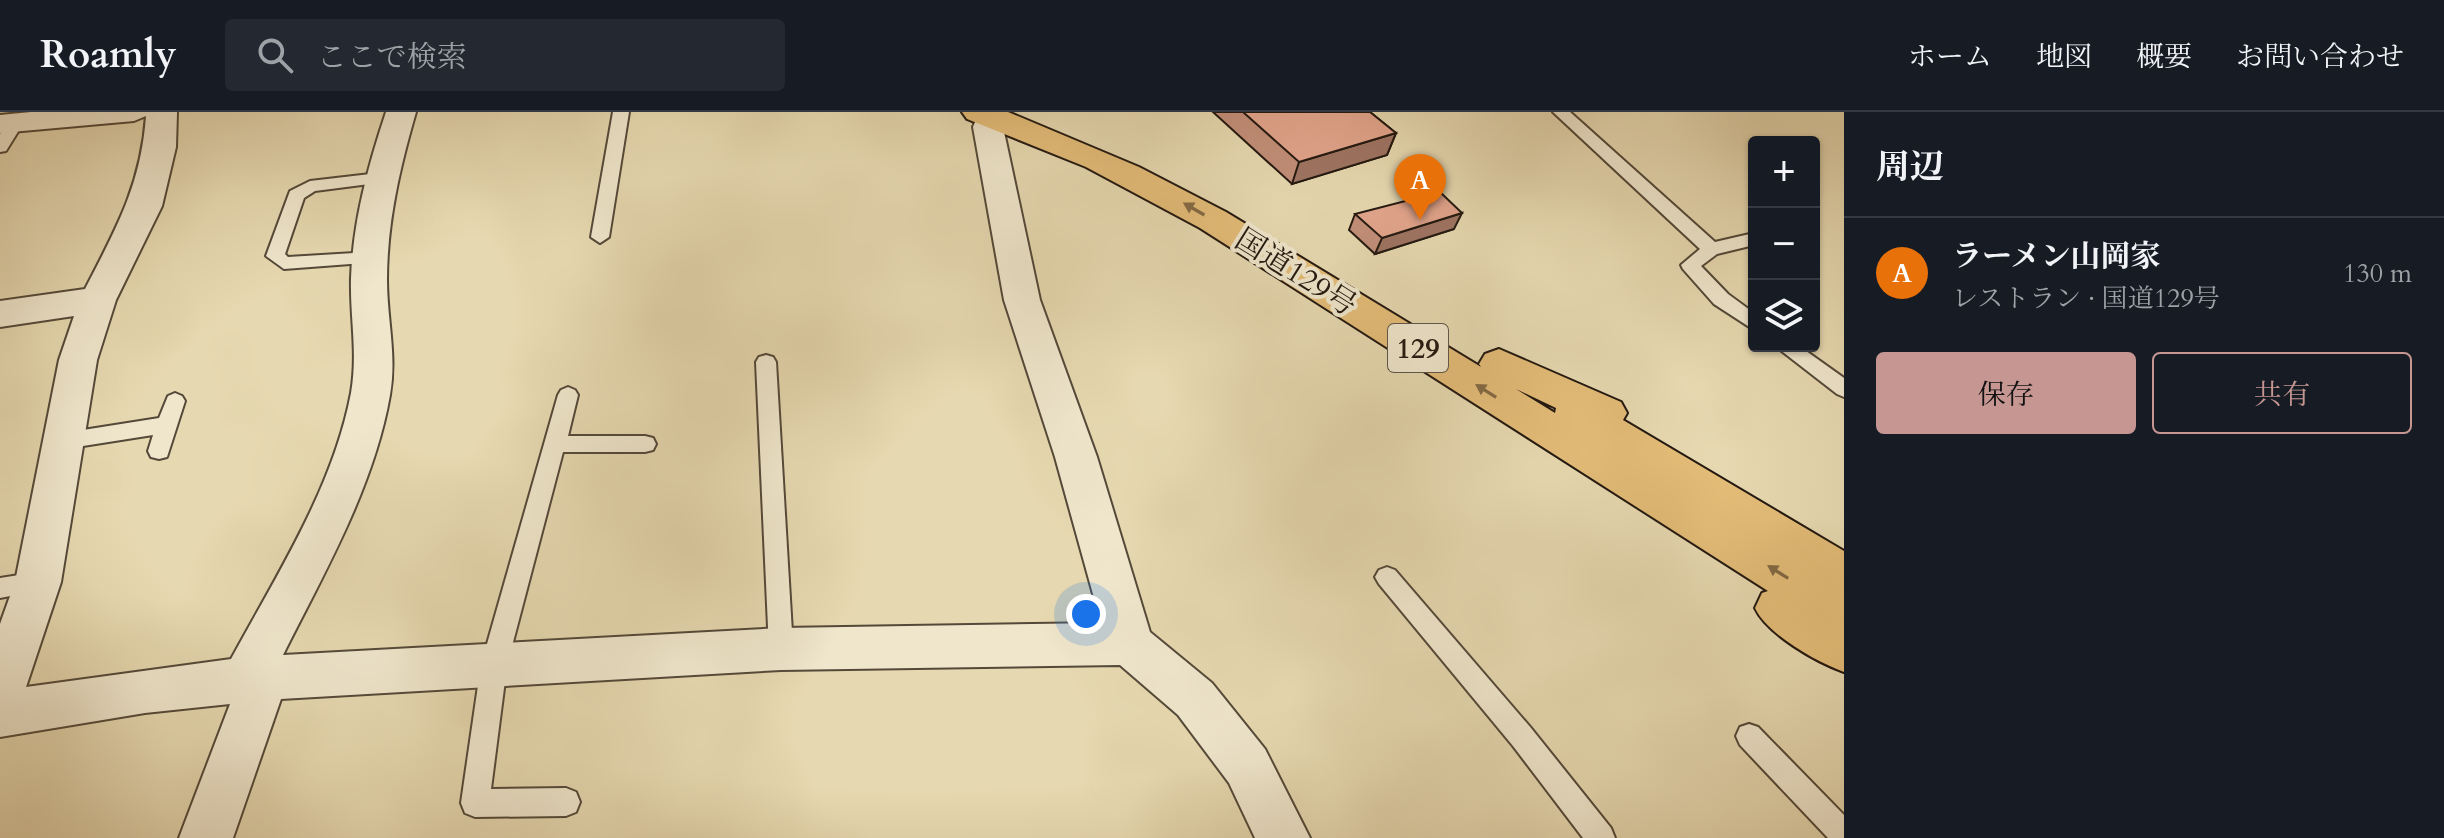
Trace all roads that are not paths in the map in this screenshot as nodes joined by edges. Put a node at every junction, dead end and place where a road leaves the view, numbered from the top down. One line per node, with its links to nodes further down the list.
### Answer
1 (134, 112): 8 (street)
2 (162, 112): 14 (street)
3 (401, 112): 9 (street)
4 (621, 112): 10 (lane)
5 (1053, 112): 19 (highway, 国道129号 / 129)
6 (1561, 112): 12 (lane)
7 (984, 114): 23 (highway, 国道129号 / 129, one-way to 7); 34 (street)
8 (5, 131)
9 (379, 178): 13 (street); 13 (lane)
10 (600, 237)
11 (1748, 240): 12 (lane)
12 (1711, 249): 16 (lane)
13 (371, 258): 38 (street)
14 (98, 300): 15 (street); 25 (street)
15 (0, 314)
16 (1748, 319)
17 (1793, 352): 20 (lane)
18 (766, 362): 35 (lane)
19 (1499, 364): 29 (highway); 30 (highway, 国道129号 / 129)
20 (1844, 389)
21 (568, 395): 26 (lane)
22 (175, 401): 24 (lane)
23 (1535, 422): 33 (highway, 国道129号 / 129, one-way to 23); 36 (highway)
24 (167, 425): 25 (lane); 28 (lane)
25 (64, 441): 32 (street)
26 (555, 444): 27 (lane); 37 (lane)
27 (645, 444)
28 (159, 451)
29 (1844, 542)
30 (1844, 575)
31 (1387, 577): 46 (lane)
32 (19, 585): 39 (street)
33 (1844, 614)
34 (1130, 644): 35 (street); 45 (street)
35 (781, 649): 37 (street)
36 (1844, 650)
37 (494, 665): 38 (street); 42 (lane)
38 (255, 679): 40 (street); 44 (street)
39 (0, 692)
40 (0, 714)
41 (1749, 736): 43 (lane)
42 (566, 802)
43 (1844, 834): 47 (lane)
44 (206, 838)
45 (1283, 838)
46 (1601, 838)
47 (1834, 838)

